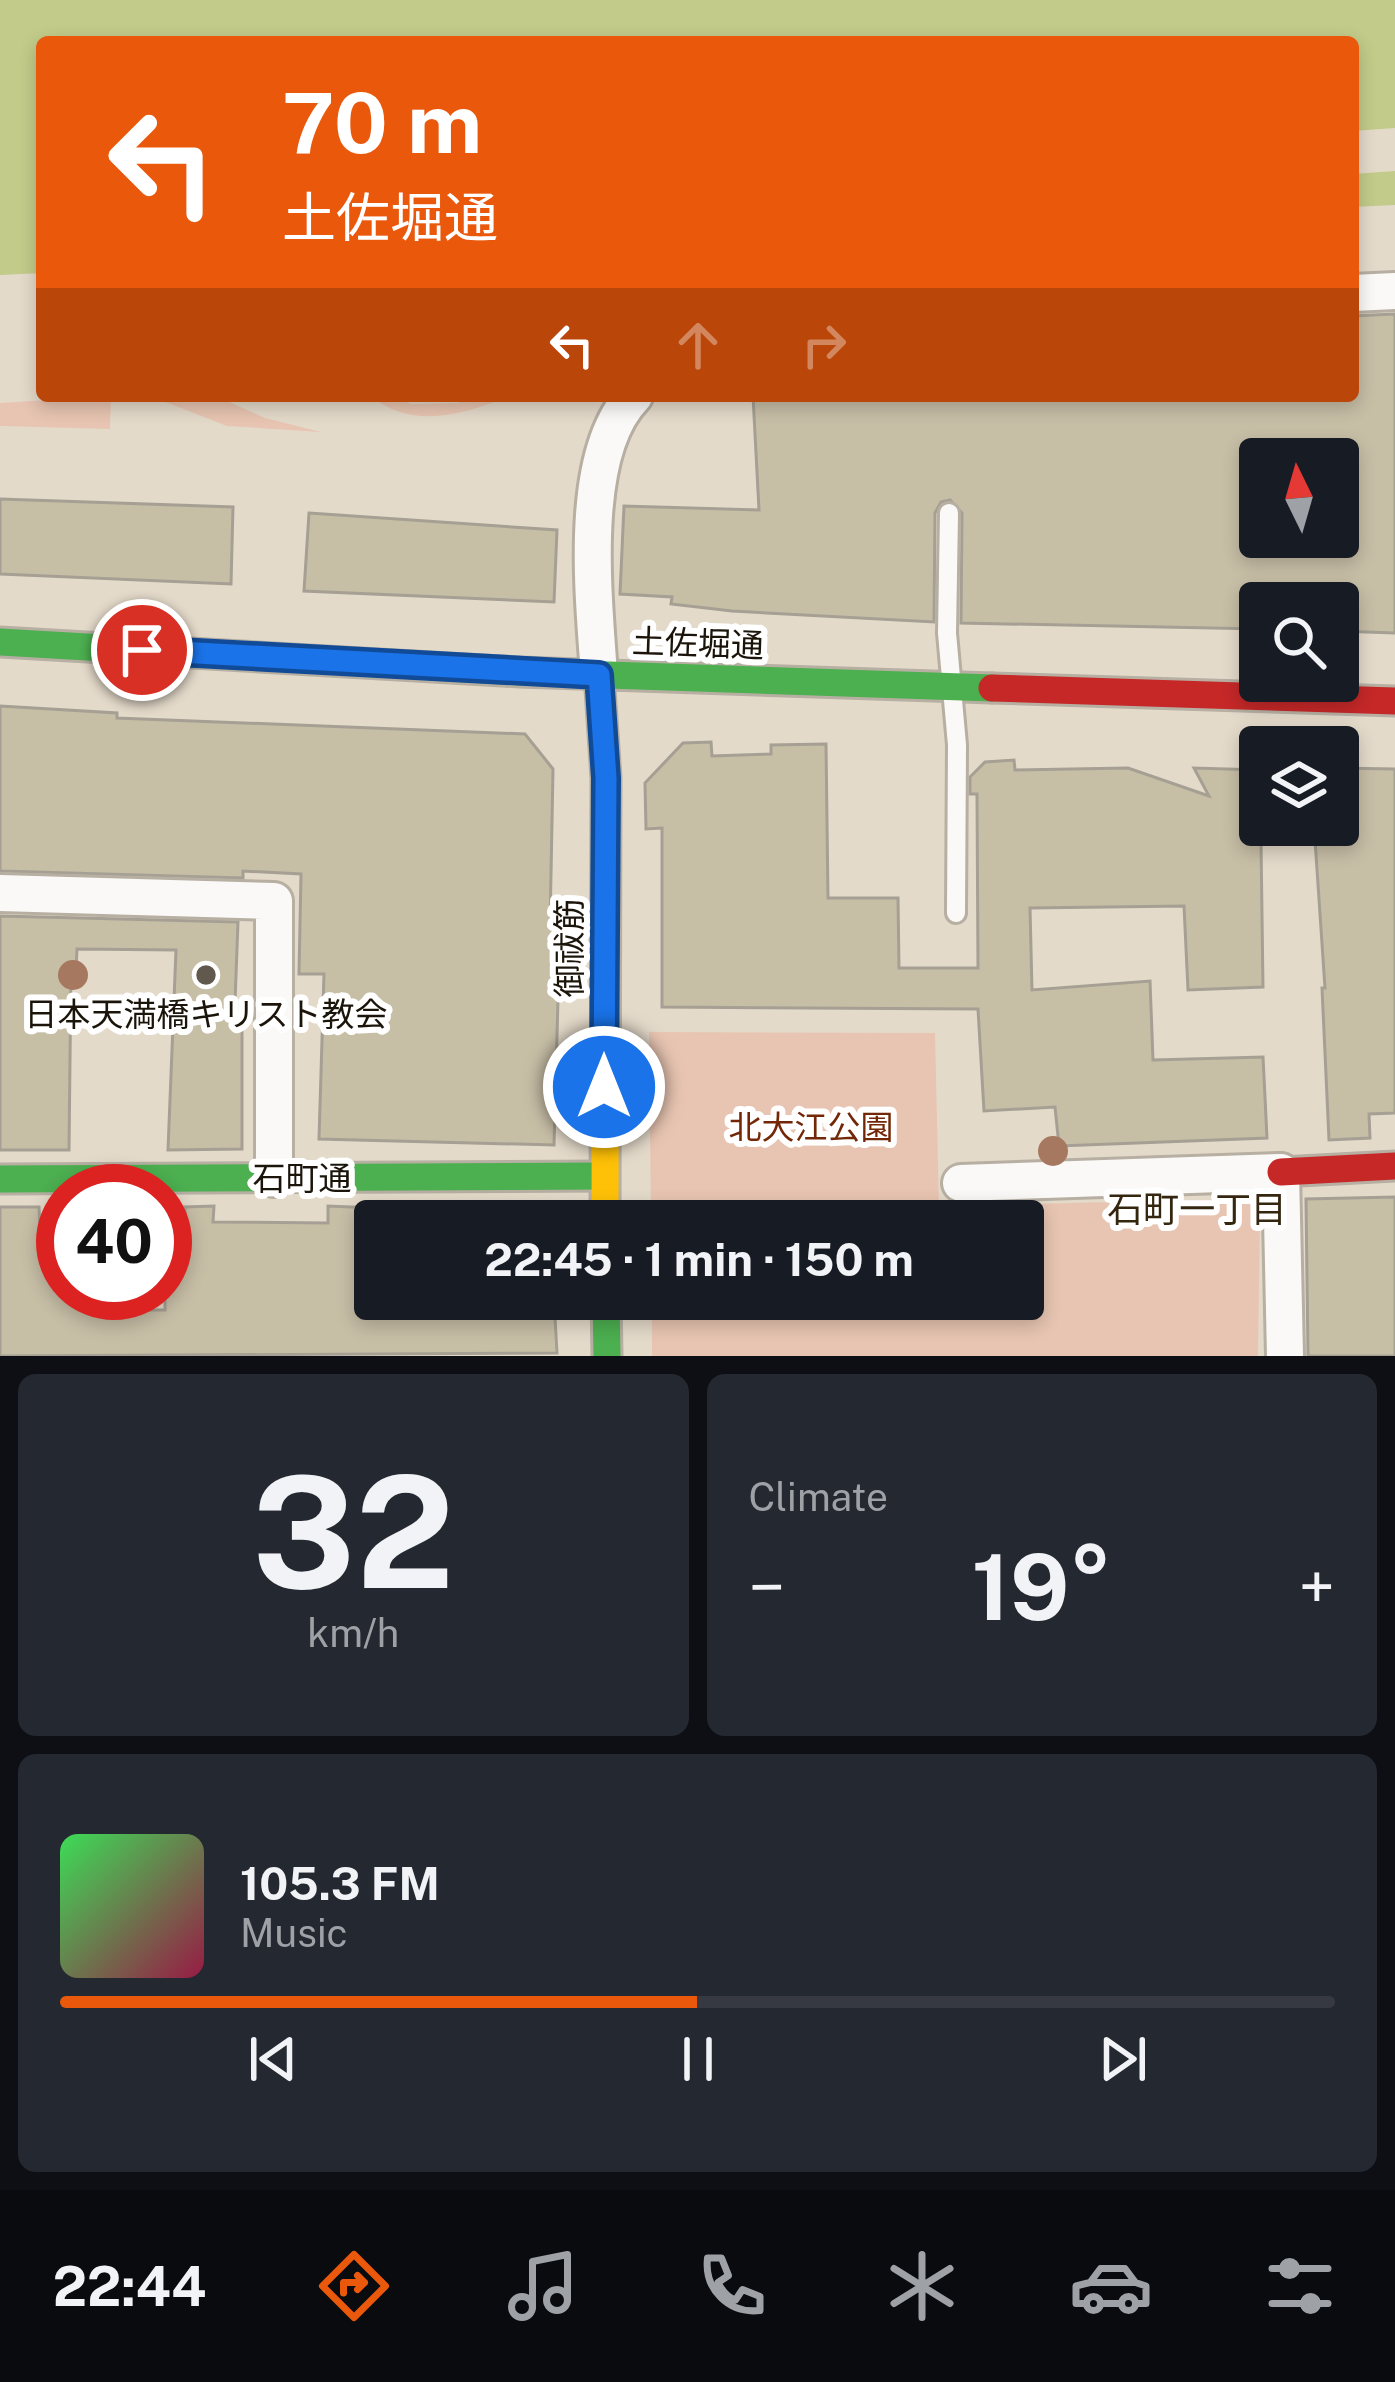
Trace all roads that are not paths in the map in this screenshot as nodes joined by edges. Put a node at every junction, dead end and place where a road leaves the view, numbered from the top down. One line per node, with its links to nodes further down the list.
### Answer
1 (1395, 291): 2 (street)
2 (1359, 293)
3 (630, 402): 6 (street)
4 (949, 513): 7 (lane)
5 (0, 642): 6 (main road, 土佐堀通)
6 (599, 675): 7 (main road, 土佐堀通); 13 (main road, 御祓筋)
7 (952, 687): 8 (main road, 土佐堀通); 10 (lane)
8 (1395, 701)
9 (0, 893): 14 (street)
10 (956, 913)
11 (1395, 1166): 12 (main road)
12 (1281, 1172): 16 (street); 20 (street)
13 (604, 1176): 14 (main road, 石町通); 17 (main road, 御祓筋)
14 (274, 1178): 15 (main road, 石町通)
15 (0, 1179)
16 (962, 1183)
17 (605, 1200)
18 (606, 1320): 19 (main road)
19 (607, 1356)
20 (1285, 1356)

